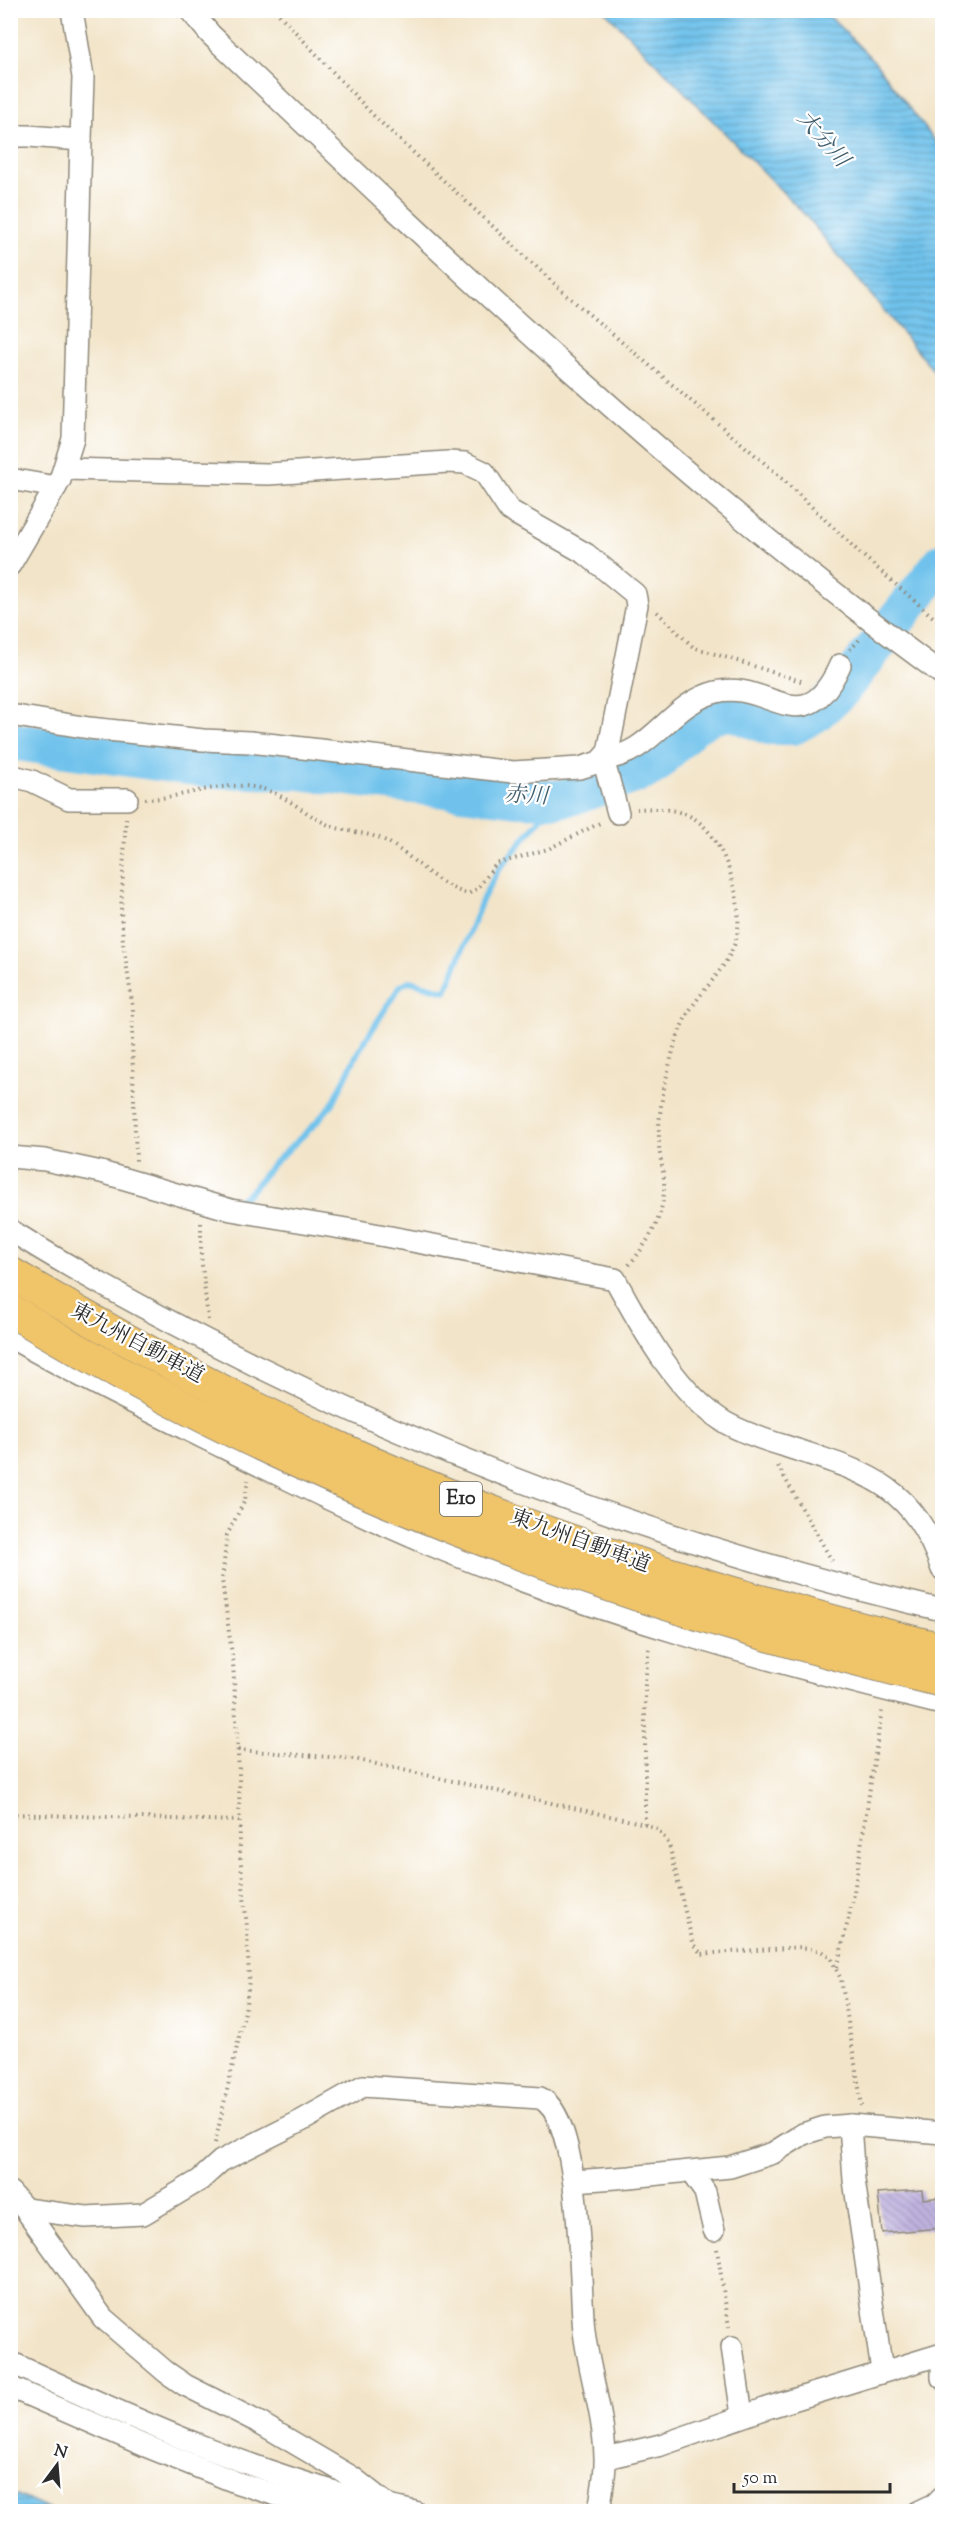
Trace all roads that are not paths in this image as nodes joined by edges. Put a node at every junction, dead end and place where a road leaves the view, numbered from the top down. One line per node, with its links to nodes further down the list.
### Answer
1 (72, 10): 4 (street)
2 (190, 10): 9 (street)
3 (10, 136): 4 (street)
4 (81, 140): 5 (street)
5 (61, 478): 6 (street); 7 (street); 11 (street)
6 (10, 479)
7 (10, 565)
8 (840, 665): 11 (street)
9 (942, 674)
10 (10, 715): 11 (street)
11 (603, 759): 14 (street)
12 (10, 775): 13 (street)
13 (127, 799)
14 (618, 813)
15 (10, 1157): 20 (street)
16 (10, 1230): 21 (street)
17 (10, 1273): 22 (highway, 東九州自動車道 / E10, bridge)
18 (10, 1310): 23 (highway, 東九州自動車道 / E10, bridge)
19 (10, 1337): 24 (street)
20 (942, 1569)
21 (942, 1610)
22 (942, 1649)
23 (942, 1681)
24 (942, 1704)
25 (857, 2125): 26 (street); 27 (street); 35 (street)
26 (942, 2133)
27 (691, 2172): 28 (street); 31 (street)
28 (573, 2181): 30 (street); 39 (street)
29 (10, 2192): 30 (street)
30 (25, 2209): 41 (street)
31 (714, 2230)
32 (732, 2347): 38 (street)
33 (942, 2354): 35 (street); 36 (street)
34 (10, 2362): 41 (street)
35 (882, 2371): 39 (street)
36 (942, 2378)
37 (10, 2387): 42 (street)
38 (741, 2408)
39 (606, 2458): 44 (street)
40 (942, 2497): 45 (street)
41 (389, 2506): 43 (street)
42 (331, 2511)
43 (415, 2511)
44 (599, 2511)
45 (918, 2511)

